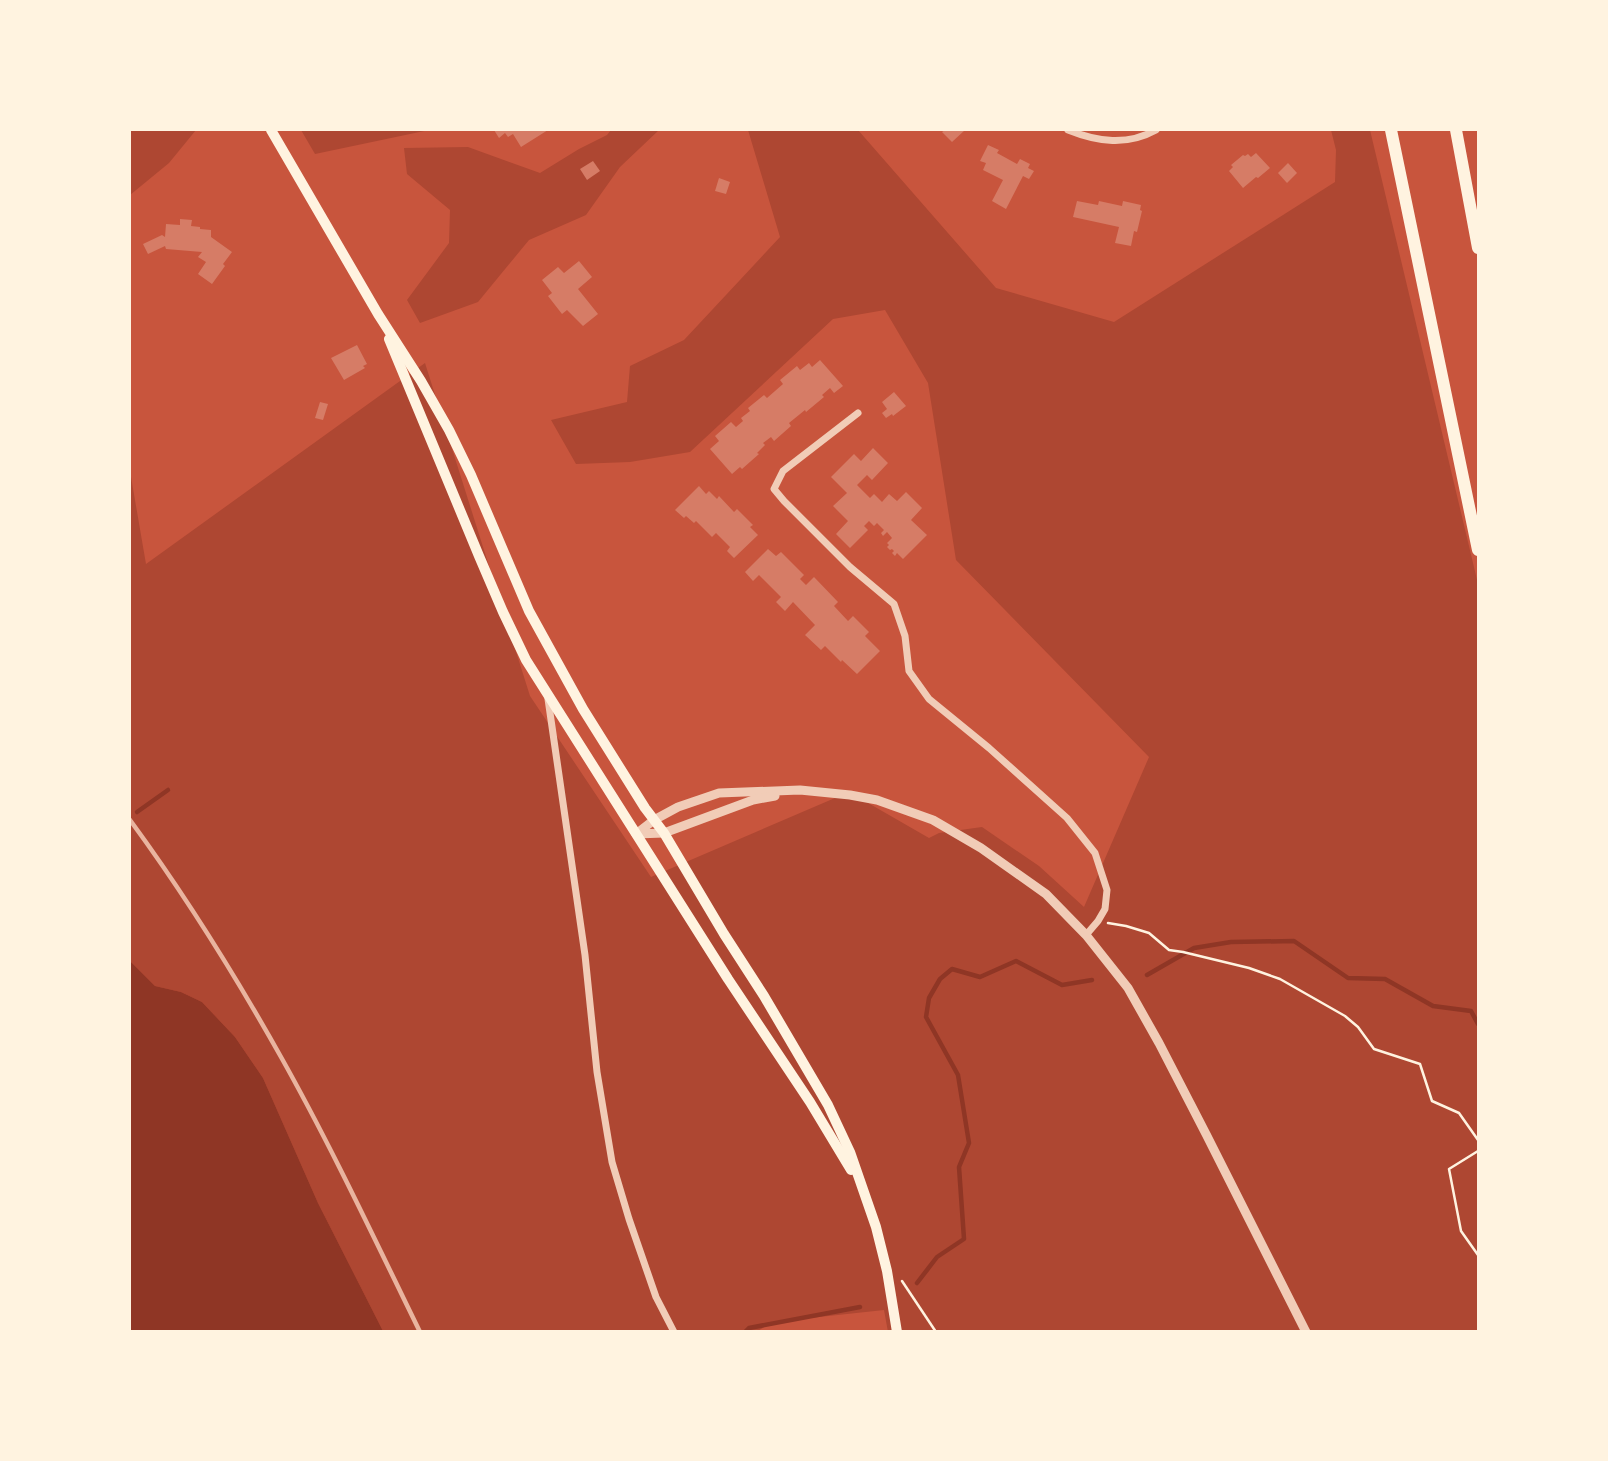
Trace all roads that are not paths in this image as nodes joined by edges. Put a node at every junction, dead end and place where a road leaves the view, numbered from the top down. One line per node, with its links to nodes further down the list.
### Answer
1 (271, 130): 7 (main road)
2 (1068, 130): 3 (street)
3 (1156, 130)
4 (1391, 130): 9 (highway)
5 (1456, 130): 6 (highway)
6 (1479, 248)
7 (378, 314): 10 (main road); 12 (main road)
8 (858, 413): 15 (street)
9 (1479, 550)
10 (548, 694): 14 (main road); 17 (street)
11 (800, 790): 12 (street); 13 (street); 15 (street)
12 (654, 820): 13 (main road); 14 (street)
13 (664, 833): 14 (street); 16 (main road)
14 (636, 834): 16 (main road)
15 (1086, 935): 19 (street)
16 (862, 1189): 18 (main road)
17 (674, 1332)
18 (897, 1332)
19 (1306, 1332)

